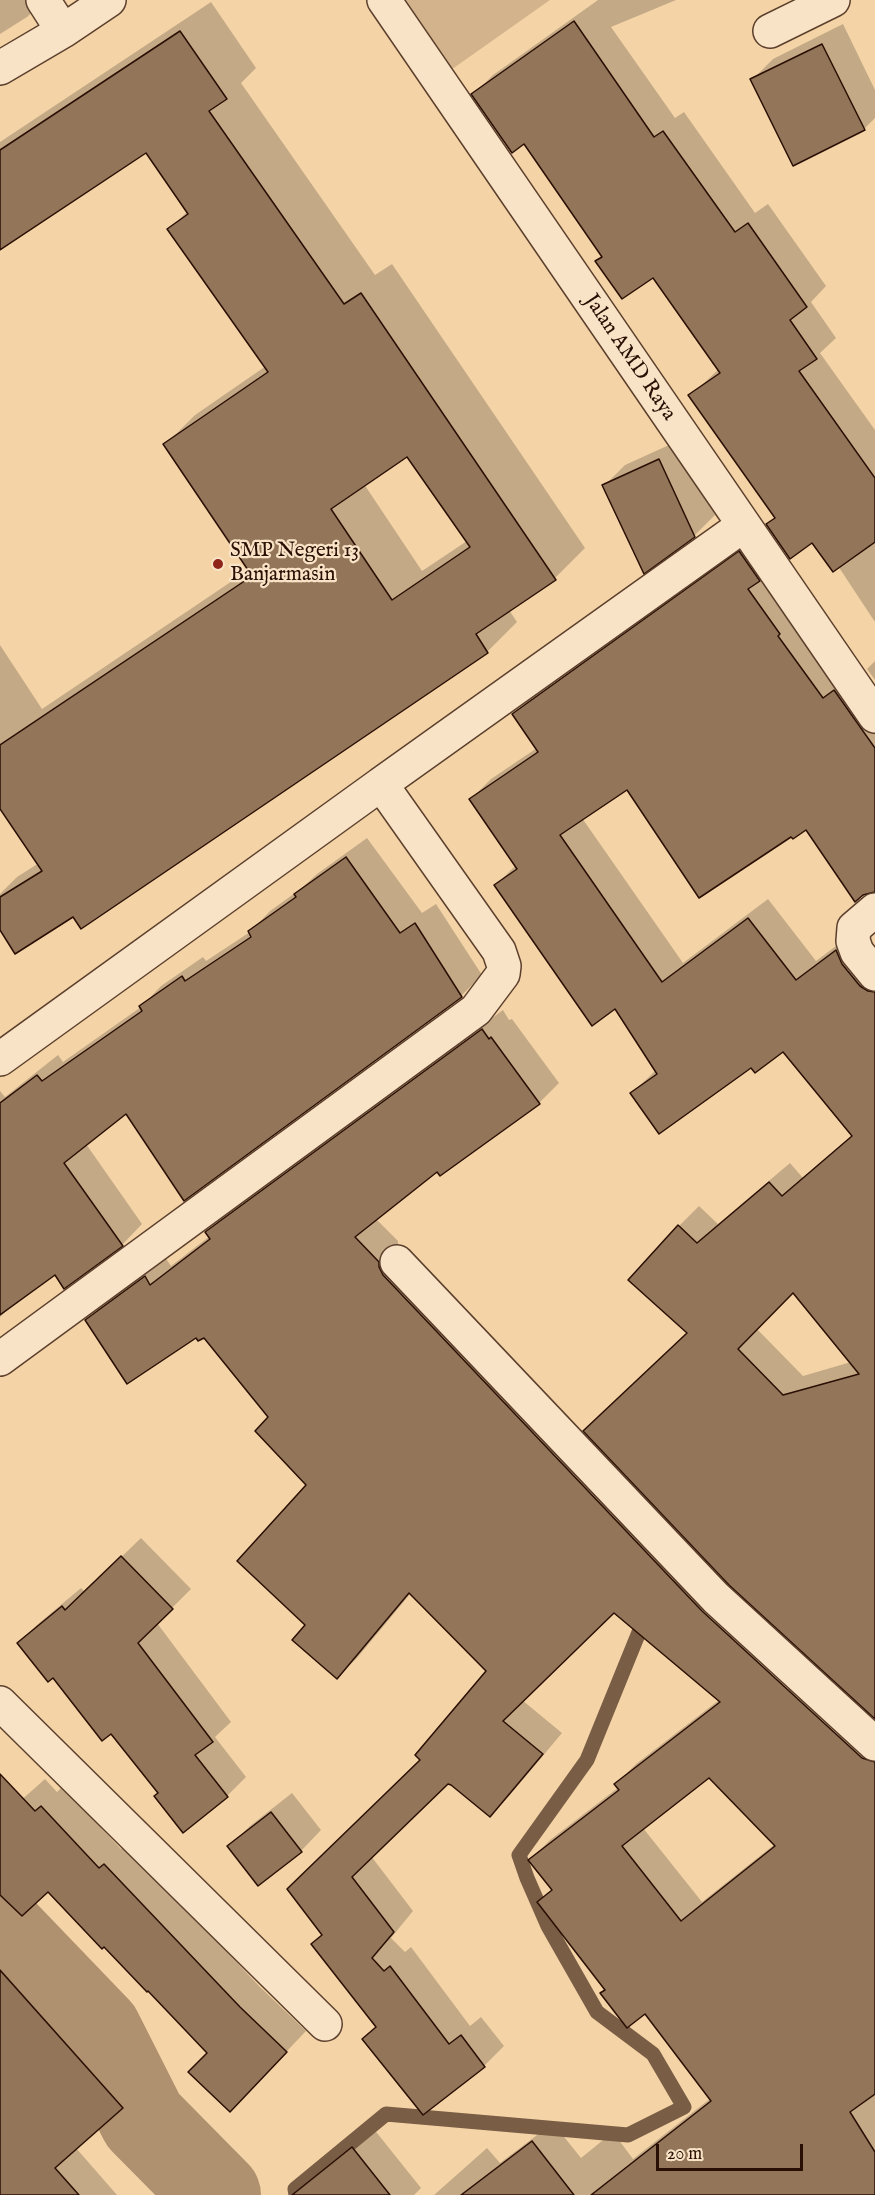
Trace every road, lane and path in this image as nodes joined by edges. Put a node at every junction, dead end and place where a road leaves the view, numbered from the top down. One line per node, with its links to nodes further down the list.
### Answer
1 (43, 0): 5 (street)
2 (109, 0): 5 (street)
3 (384, 0): 8 (street, Jalan AMD Raya)
4 (833, 0): 6 (street)
5 (63, 31): 7 (street)
6 (770, 31)
7 (0, 68)
8 (744, 525): 9 (street, Jalan AMD Raya); 10 (street)
9 (875, 716)
10 (381, 784): 13 (street); 15 (street)
11 (875, 910): 12 (street)
12 (875, 974)
13 (0, 1059)
14 (397, 1262): 17 (street)
15 (0, 1359)
16 (0, 1703): 18 (street)
17 (875, 1744)
18 (325, 2024)

